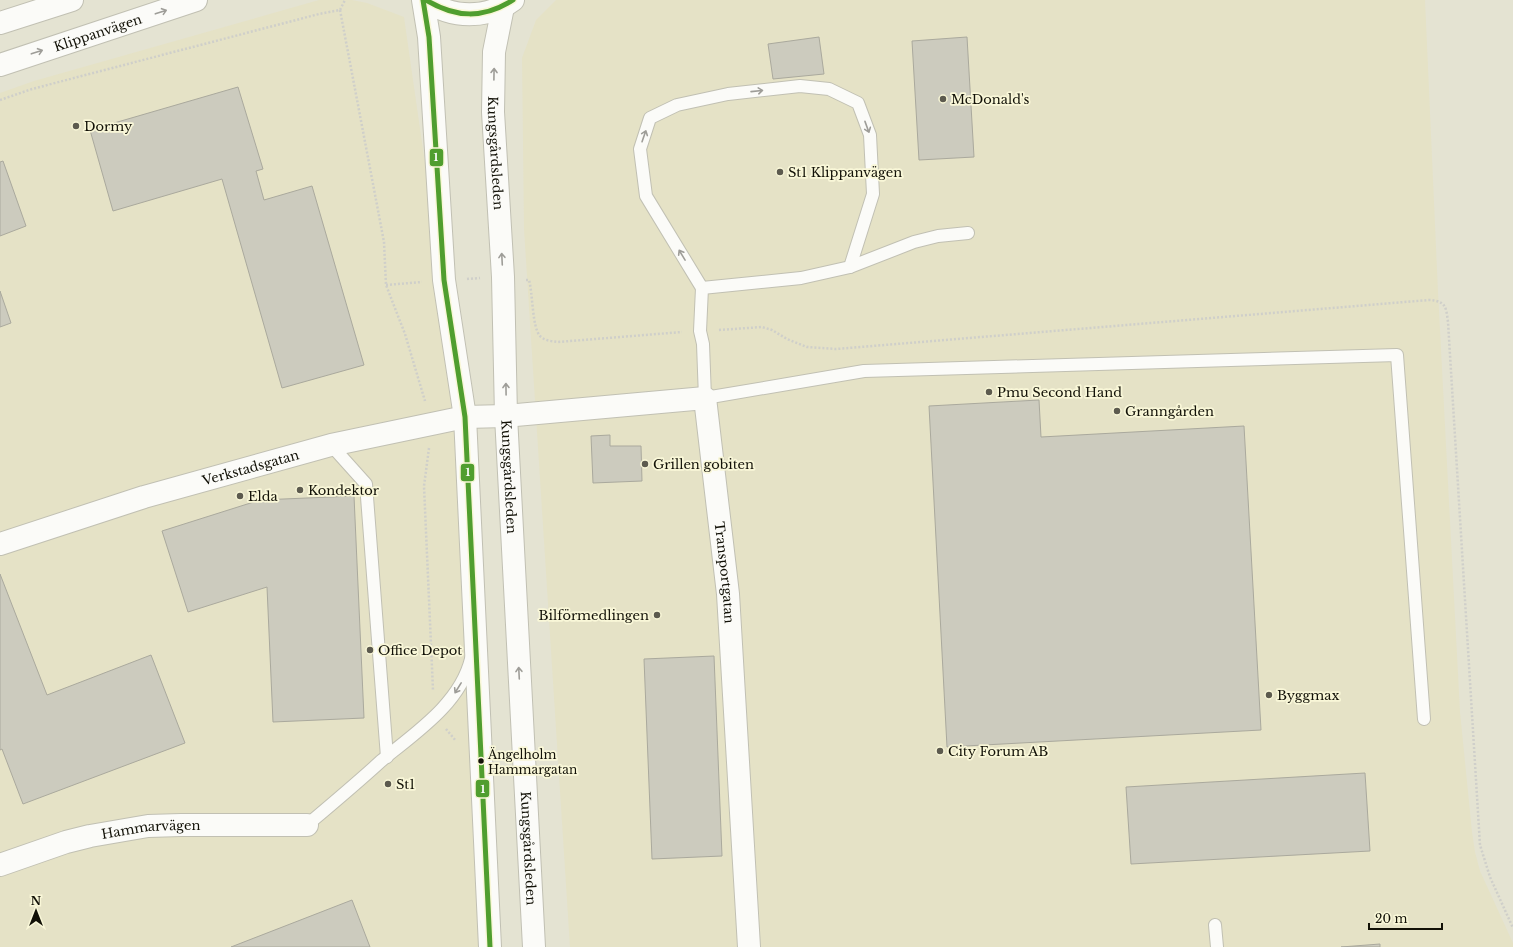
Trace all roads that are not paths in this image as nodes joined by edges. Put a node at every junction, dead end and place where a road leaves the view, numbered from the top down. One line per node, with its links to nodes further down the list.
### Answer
1 (72, 0): 6 (main road)
2 (196, 0): 7 (main road, Klippanvägen, one-way to 2)
3 (423, 0): 13 (main road)
4 (426, 0): 5 (main road)
5 (508, 3): 12 (main road, Kungsgårdsleden, one-way to 5)
6 (0, 23)
7 (0, 64)
8 (968, 233): 9 (lane)
9 (850, 267): 10 (lane); 10 (lane, one-way to 9)
10 (702, 288): 11 (lane)
11 (705, 398): 12 (main road); 17 (lane); 24 (main road, Transportgatan)
12 (506, 416): 13 (main road, Verkstadsgatan); 23 (main road, Kungsgårdsleden, one-way to 12)
13 (465, 417): 14 (main road, Verkstadsgatan); 16 (main road)
14 (331, 445): 15 (main road, Verkstadsgatan); 18 (lane)
15 (0, 544)
16 (476, 639): 18 (lane, one-way to 18); 22 (main road)
17 (1424, 719)
18 (386, 757): 19 (lane)
19 (307, 825): 20 (main road, Hammarvägen)
20 (0, 865)
21 (1215, 924): 25 (lane)
22 (490, 947)
23 (534, 947)
24 (749, 947)
25 (1217, 947)

